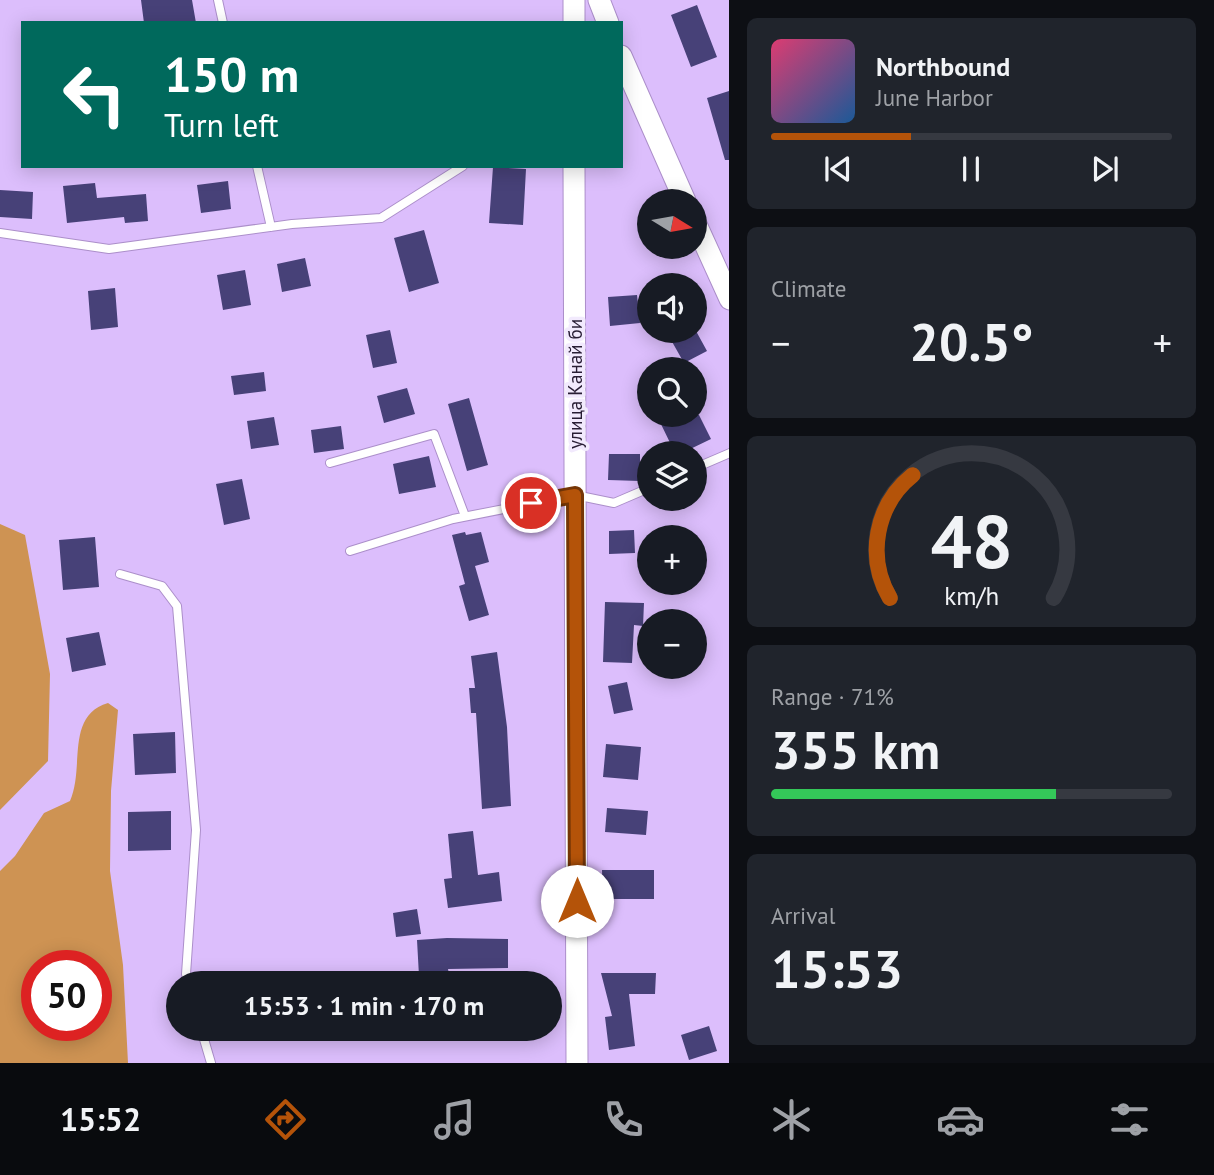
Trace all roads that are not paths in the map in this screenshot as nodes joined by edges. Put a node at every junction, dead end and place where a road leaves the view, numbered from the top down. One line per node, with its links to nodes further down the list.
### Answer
1 (218, 0): 4 (lane)
2 (574, 0): 5 (main road)
3 (599, 0): 6 (main road)
4 (223, 21)
5 (574, 21)
6 (607, 21)
7 (625, 77): 11 (main road)
8 (257, 168): 12 (lane)
9 (460, 168): 12 (lane)
10 (574, 168): 20 (main road, улица Канай би)
11 (679, 189)
12 (271, 227): 13 (lane)
13 (0, 233)
14 (707, 249): 15 (main road)
15 (729, 299)
16 (729, 453): 18 (lane)
17 (330, 463): 21 (lane)
18 (707, 463)
19 (637, 493): 20 (lane)
20 (575, 495): 21 (lane); 27 (main road, улица Канай би)
21 (465, 516): 22 (lane)
22 (350, 551)
23 (120, 574): 24 (lane)
24 (186, 971)
25 (205, 1041): 26 (lane)
26 (211, 1063)
27 (578, 1063)

